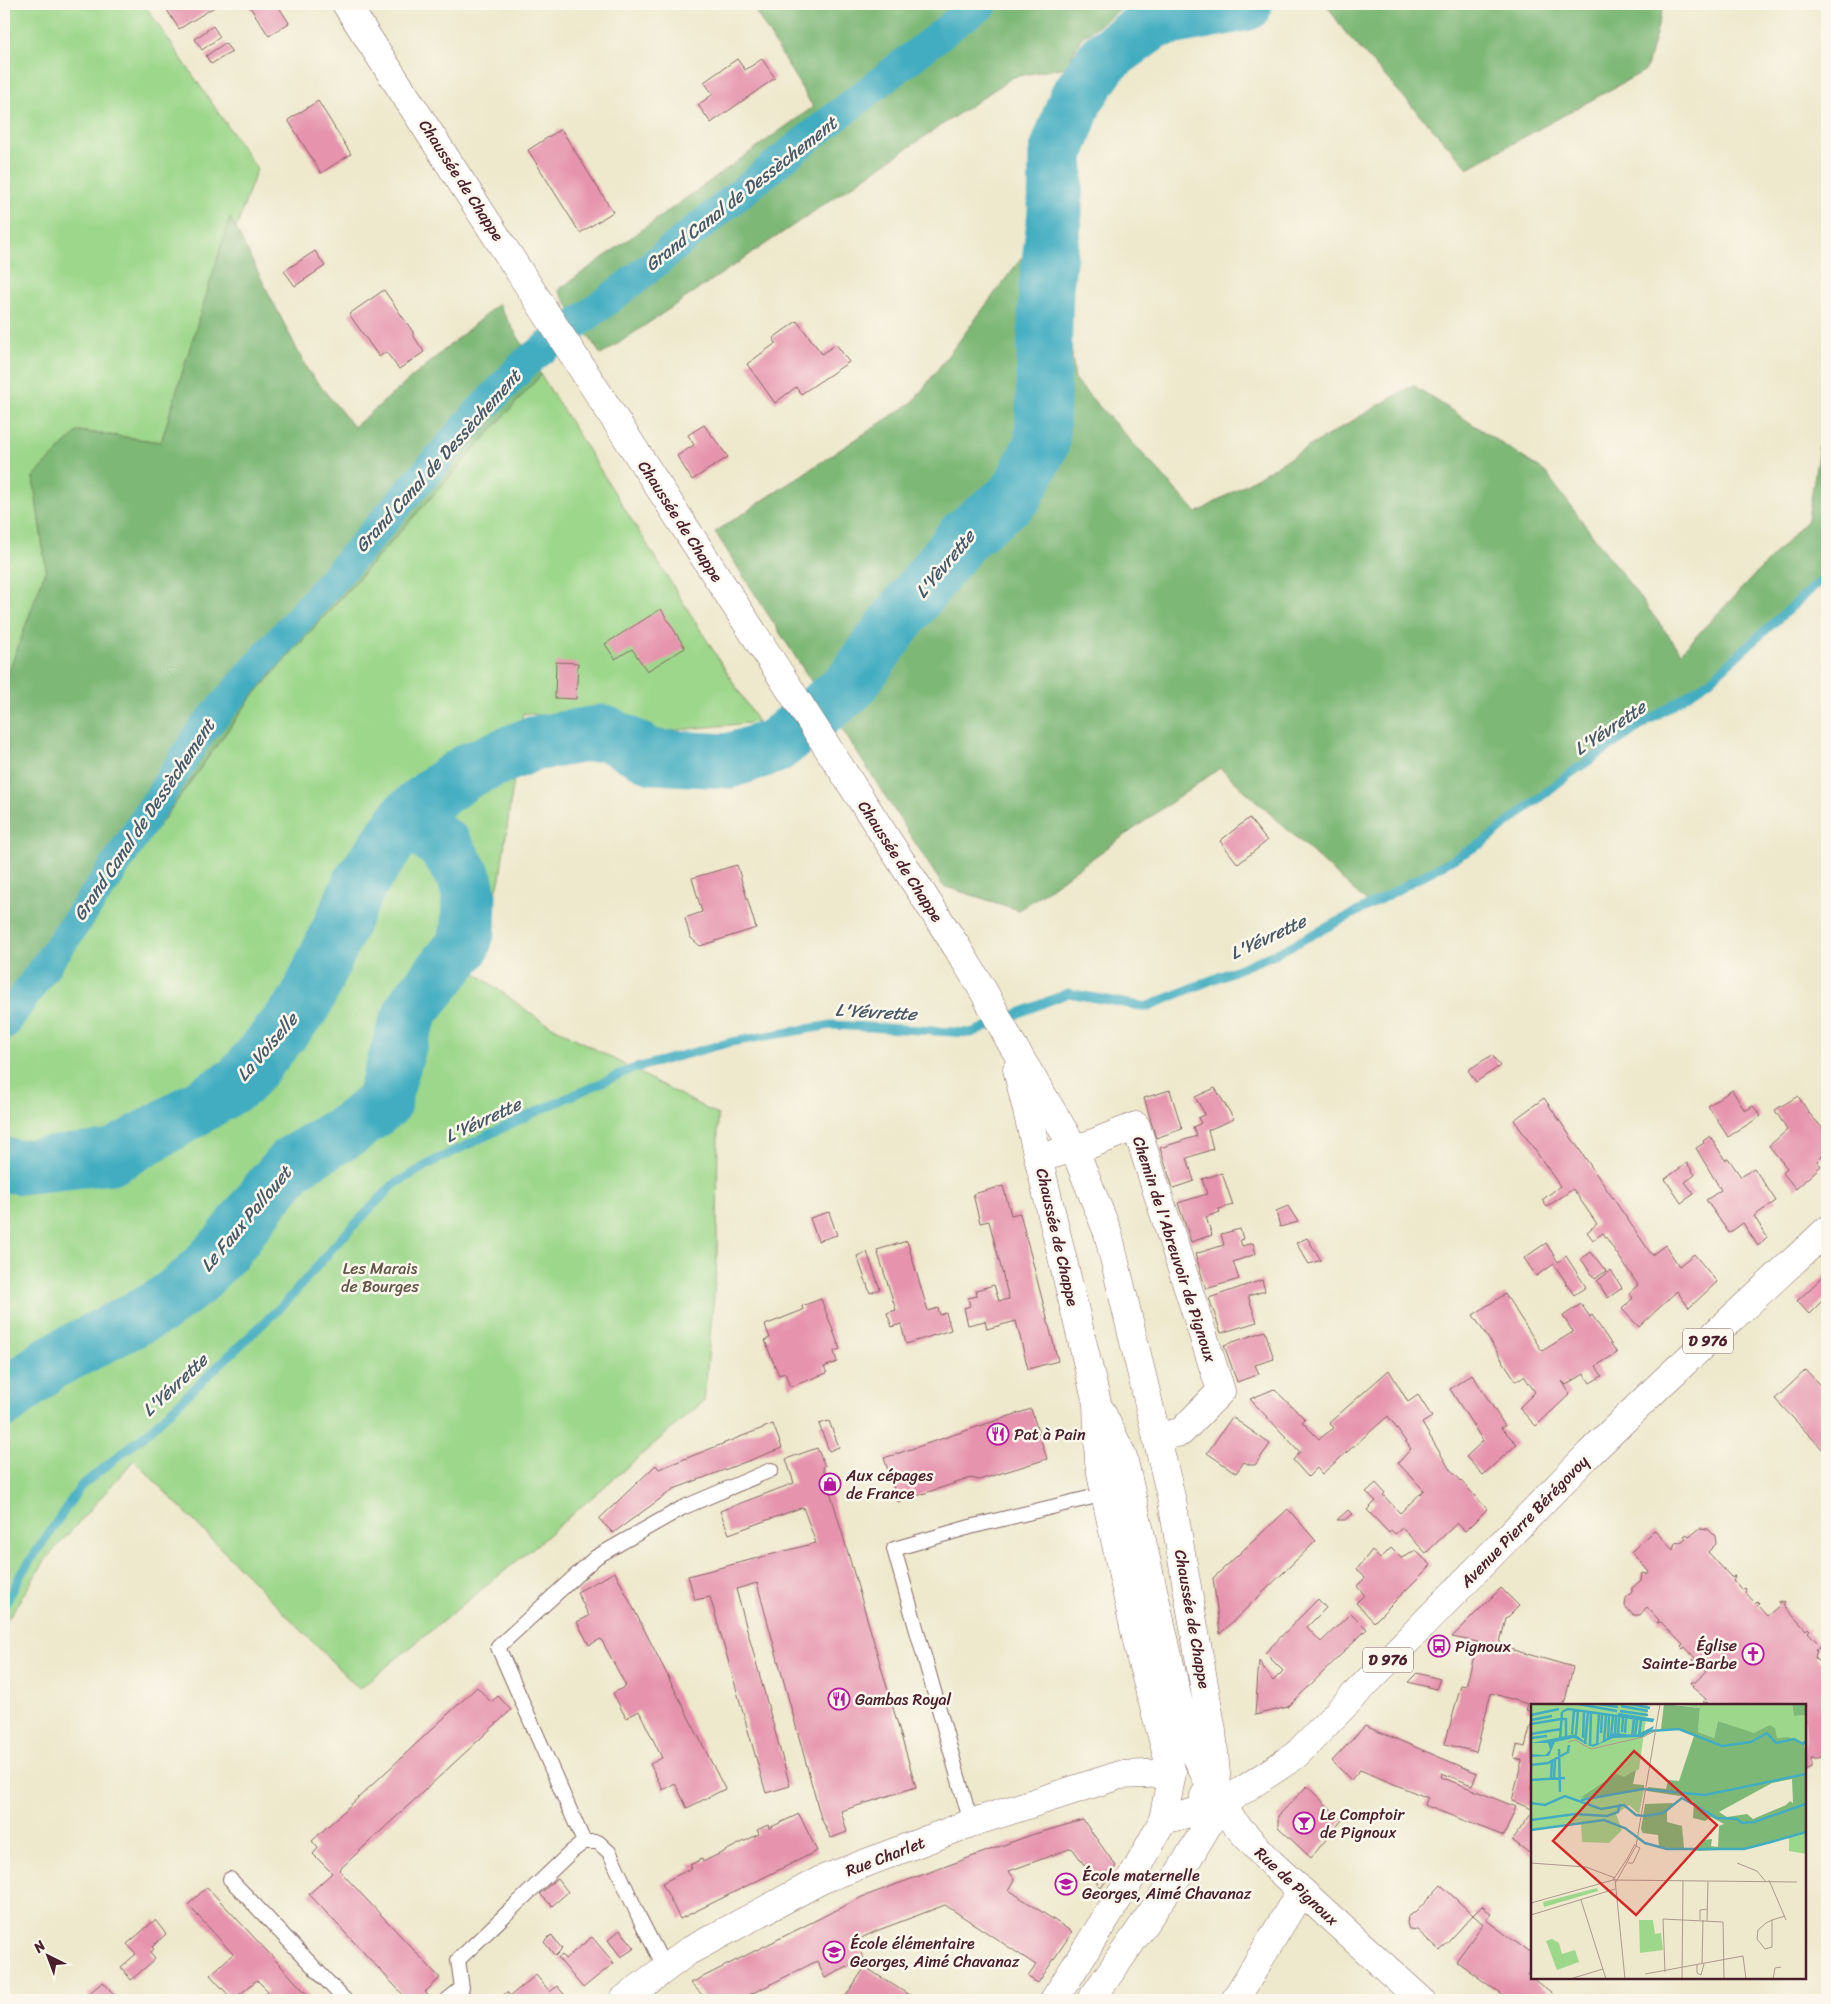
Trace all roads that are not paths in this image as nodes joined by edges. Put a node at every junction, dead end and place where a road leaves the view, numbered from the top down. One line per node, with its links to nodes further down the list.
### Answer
1 (346, 4): 2 (main road, Chaussée de Chappe)
2 (1010, 1041): 3 (main road, Chaussée de Chappe); 4 (main road, Chaussée de Chappe)
3 (1074, 1148): 4 (main road, Chemin de l'Abreuvoir de Pignoux); 6 (main road, Chaussée de Chappe); 6 (main road, Chemin de l'Abreuvoir de Pignoux)
4 (1039, 1158): 8 (main road, Chaussée de Chappe)
5 (1827, 1230): 10 (main road, Avenue Pierre Bérégovoy / D 976)
6 (1157, 1437): 10 (main road, Chaussée de Chappe)
7 (771, 1470): 13 (lane)
8 (1117, 1491): 9 (main road, Chaussée de Chappe); 10 (main road, Chaussée de Chappe); 12 (lane)
9 (1172, 1773): 10 (main road, Rue de Pignoux); 11 (main road); 12 (main road, Rue Charlet)
10 (1219, 1806): 11 (main road); 15 (main road, Rue de Pignoux); 21 (main road)
11 (1163, 1820): 20 (main road)
12 (971, 1824): 16 (main road, Rue Charlet)
13 (584, 1842): 16 (lane); 18 (lane)
14 (230, 1879): 17 (lane)
15 (1301, 1891): 22 (main road); 23 (main road, Rue de Pignoux)
16 (665, 1968): 19 (main road, Rue Charlet)
17 (345, 2000)
18 (447, 2000)
19 (623, 2000)
20 (1054, 2000)
21 (1091, 2000)
22 (1235, 2000)
23 (1421, 2000)

